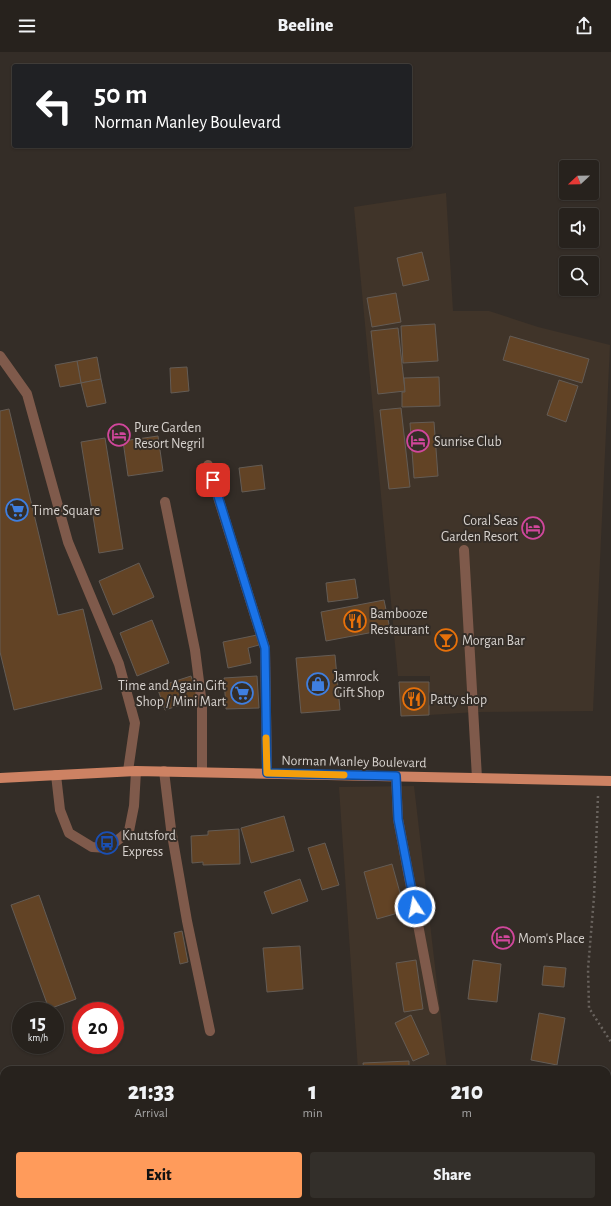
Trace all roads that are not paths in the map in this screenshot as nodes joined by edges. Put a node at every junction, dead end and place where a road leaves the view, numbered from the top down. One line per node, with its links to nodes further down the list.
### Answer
1 (0, 356): 5 (street)
2 (208, 465): 8 (street)
3 (165, 502): 7 (street)
4 (464, 550): 12 (street)
5 (132, 771): 6 (main road, Norman Manley Boulevard); 9 (main road, Norman Manley Boulevard); 9 (street)
6 (164, 771): 7 (main road, Norman Manley Boulevard); 15 (street)
7 (202, 772): 8 (main road, Norman Manley Boulevard)
8 (267, 773): 10 (main road, Norman Manley Boulevard)
9 (56, 775): 11 (main road, Norman Manley Boulevard)
10 (396, 776): 12 (main road, Norman Manley Boulevard); 14 (street)
11 (0, 778)
12 (477, 778): 13 (main road, Norman Manley Boulevard)
13 (611, 782)
14 (434, 1009)
15 (210, 1031)

